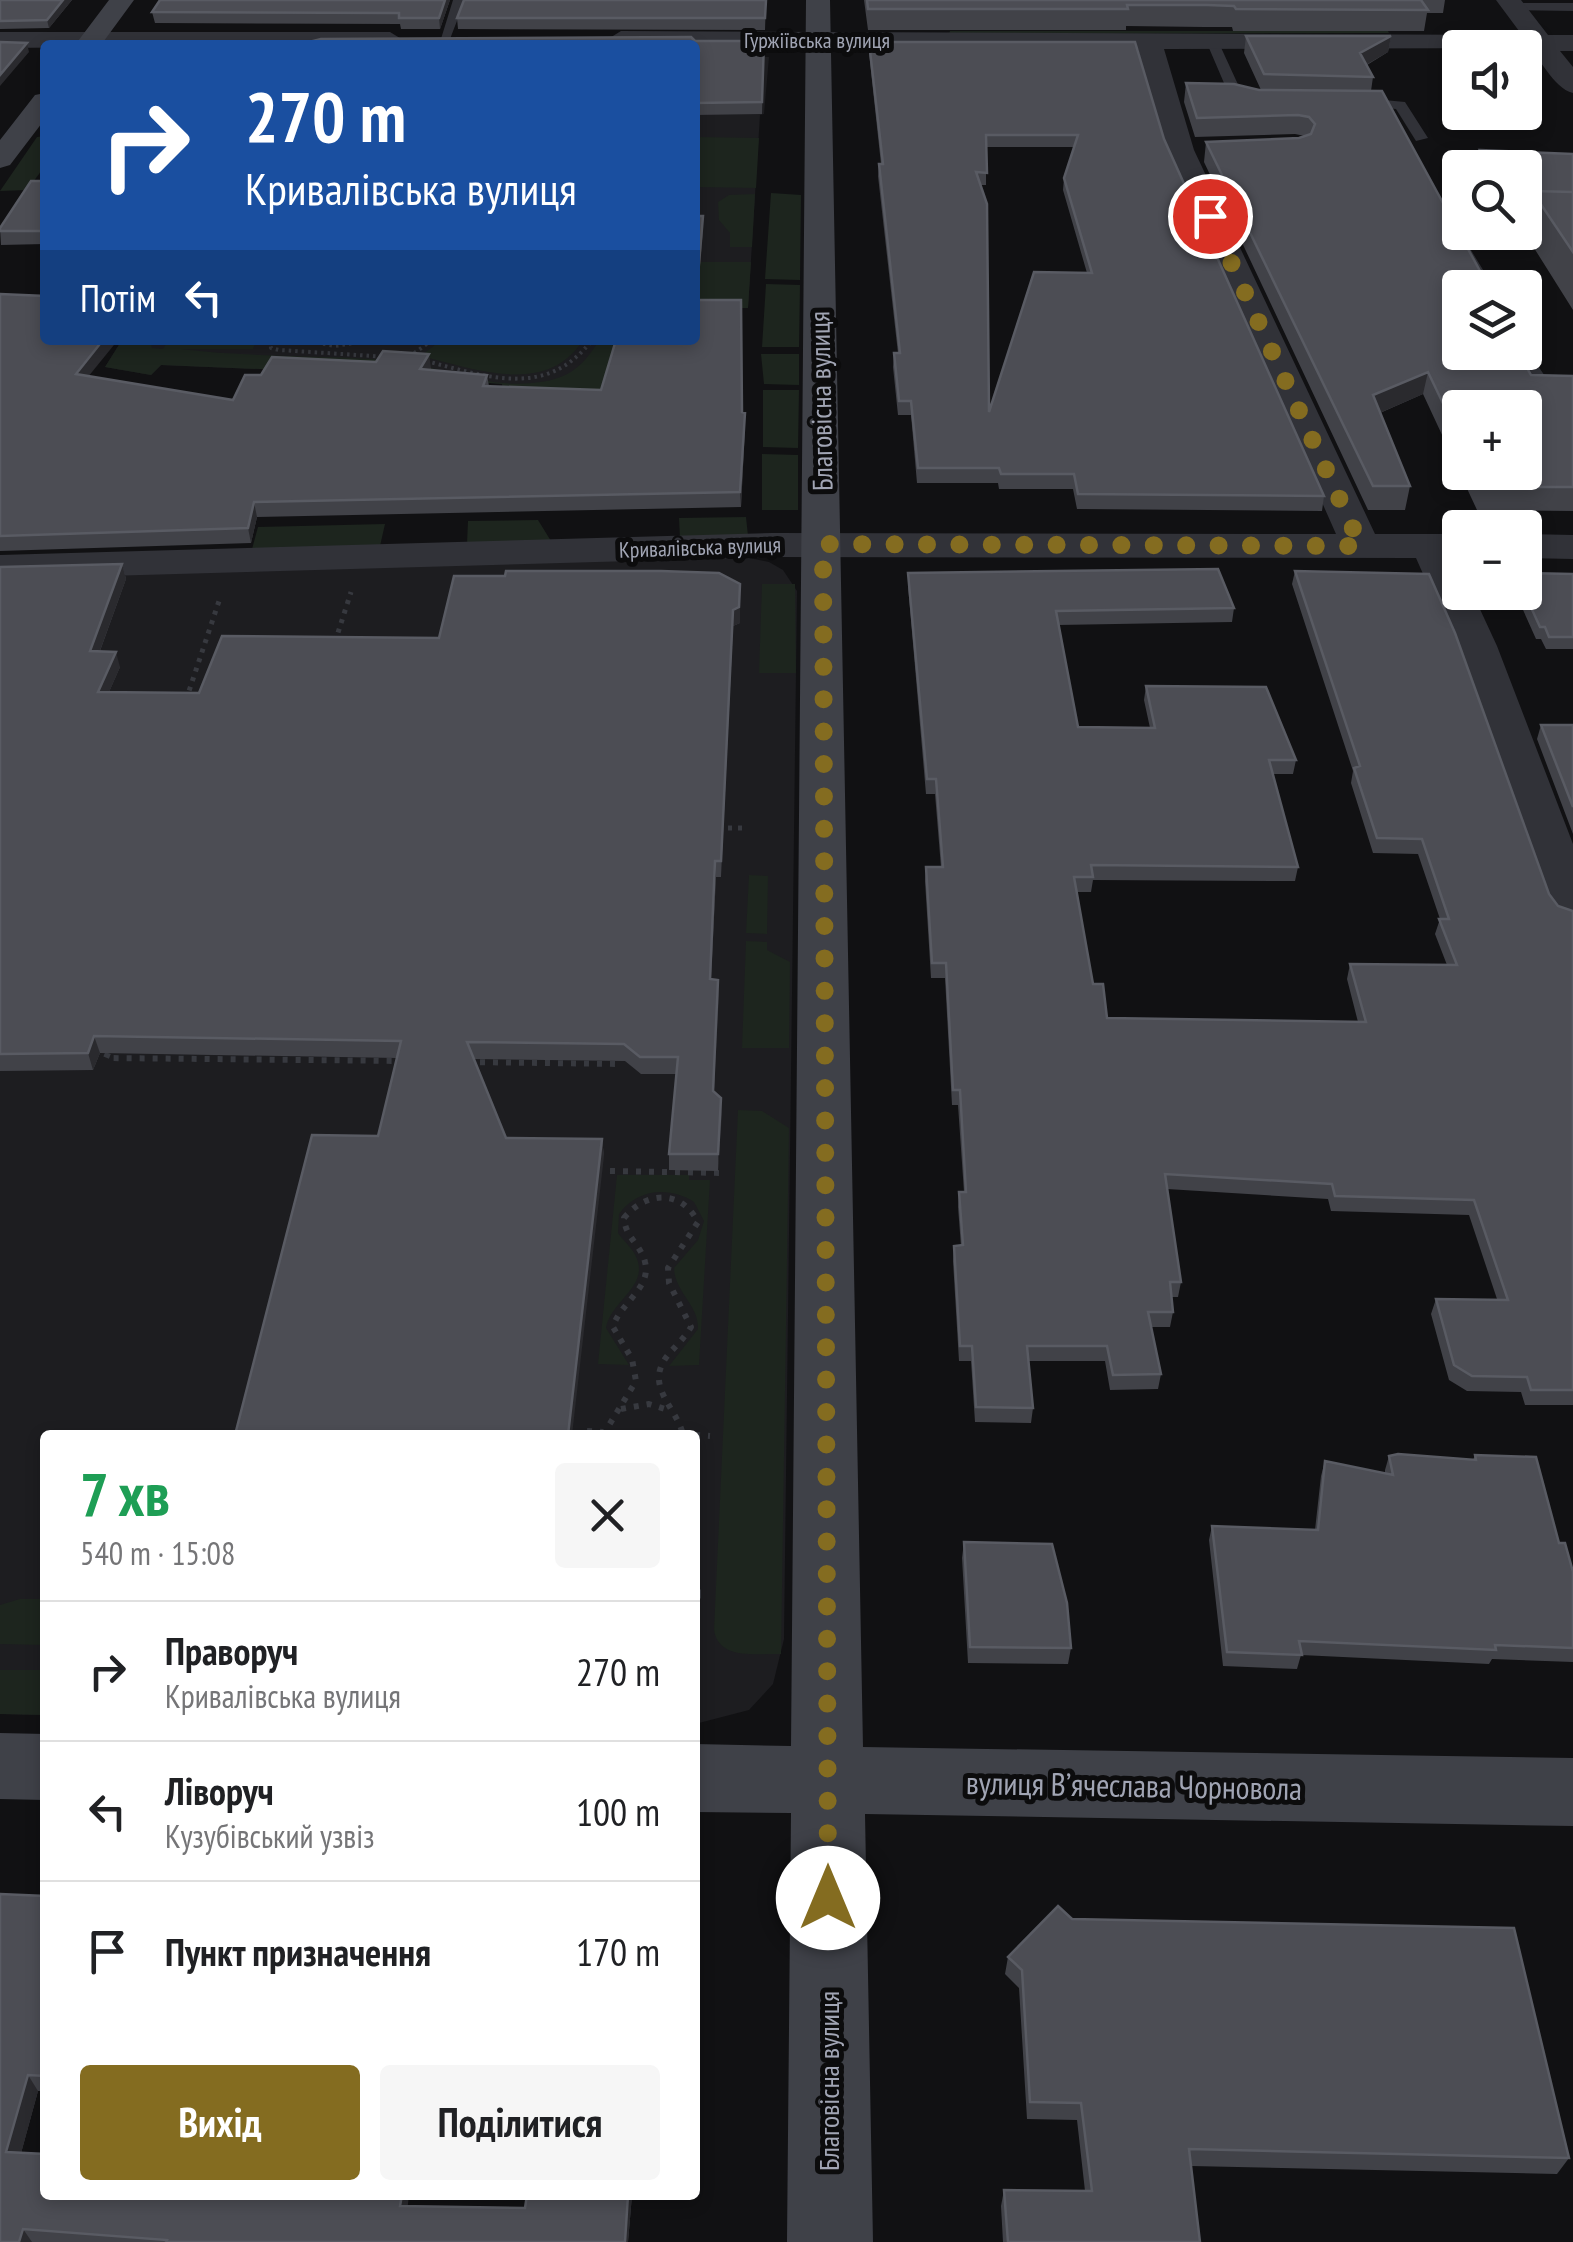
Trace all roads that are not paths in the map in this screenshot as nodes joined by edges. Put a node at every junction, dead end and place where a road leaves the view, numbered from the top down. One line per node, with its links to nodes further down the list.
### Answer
1 (122, 0): 11 (main road)
2 (459, 0): 7 (lane)
3 (818, 0): 13 (main road, Благовісна вулиця)
4 (1510, 3): 5 (lane); 6 (street)
5 (1573, 7)
6 (1531, 30)
7 (444, 39): 8 (street); 12 (street)
8 (476, 39)
9 (589, 39): 13 (street, Гуржіївська вулиця)
10 (0, 40): 14 (street)
11 (92, 40)
12 (326, 40)
13 (818, 40): 15 (street, Гуржіївська вулиця); 31 (main road, Благовісна вулиця)
14 (40, 41)
15 (1149, 41): 16 (street, Гуржіївська вулиця); 27 (street)
16 (1212, 42): 17 (street, Гуржіївська вулиця); 22 (lane)
17 (1442, 42)
18 (1542, 42): 19 (street, Гуржіївська вулиця)
19 (1573, 42)
20 (1542, 45): 21 (street)
21 (1573, 85)
22 (1274, 100)
23 (1327, 101): 25 (lane)
24 (40, 107): 28 (main road)
25 (1422, 138)
26 (1218, 148): 27 (street)
27 (1180, 150): 32 (street)
28 (0, 159)
29 (1533, 370): 30 (lane)
30 (1540, 382)
31 (823, 544): 32 (street, Кривалівська вулиця); 36 (street, Кривалівська вулиця); 42 (main road, Благовісна вулиця)
32 (1361, 546): 33 (street, Кривалівська вулиця)
33 (1442, 546)
34 (1542, 546): 35 (street)
35 (1573, 546)
36 (0, 566)
37 (1465, 610): 38 (street)
38 (1573, 908)
39 (0, 1766): 40 (main road)
40 (40, 1767)
41 (700, 1778): 42 (main road, вулиця Вʼячеслава Чорновола)
42 (829, 1782): 43 (main road, вулиця Вʼячеслава Чорновола); 44 (main road, Благовісна вулиця)
43 (1573, 1792)
44 (830, 2242)

